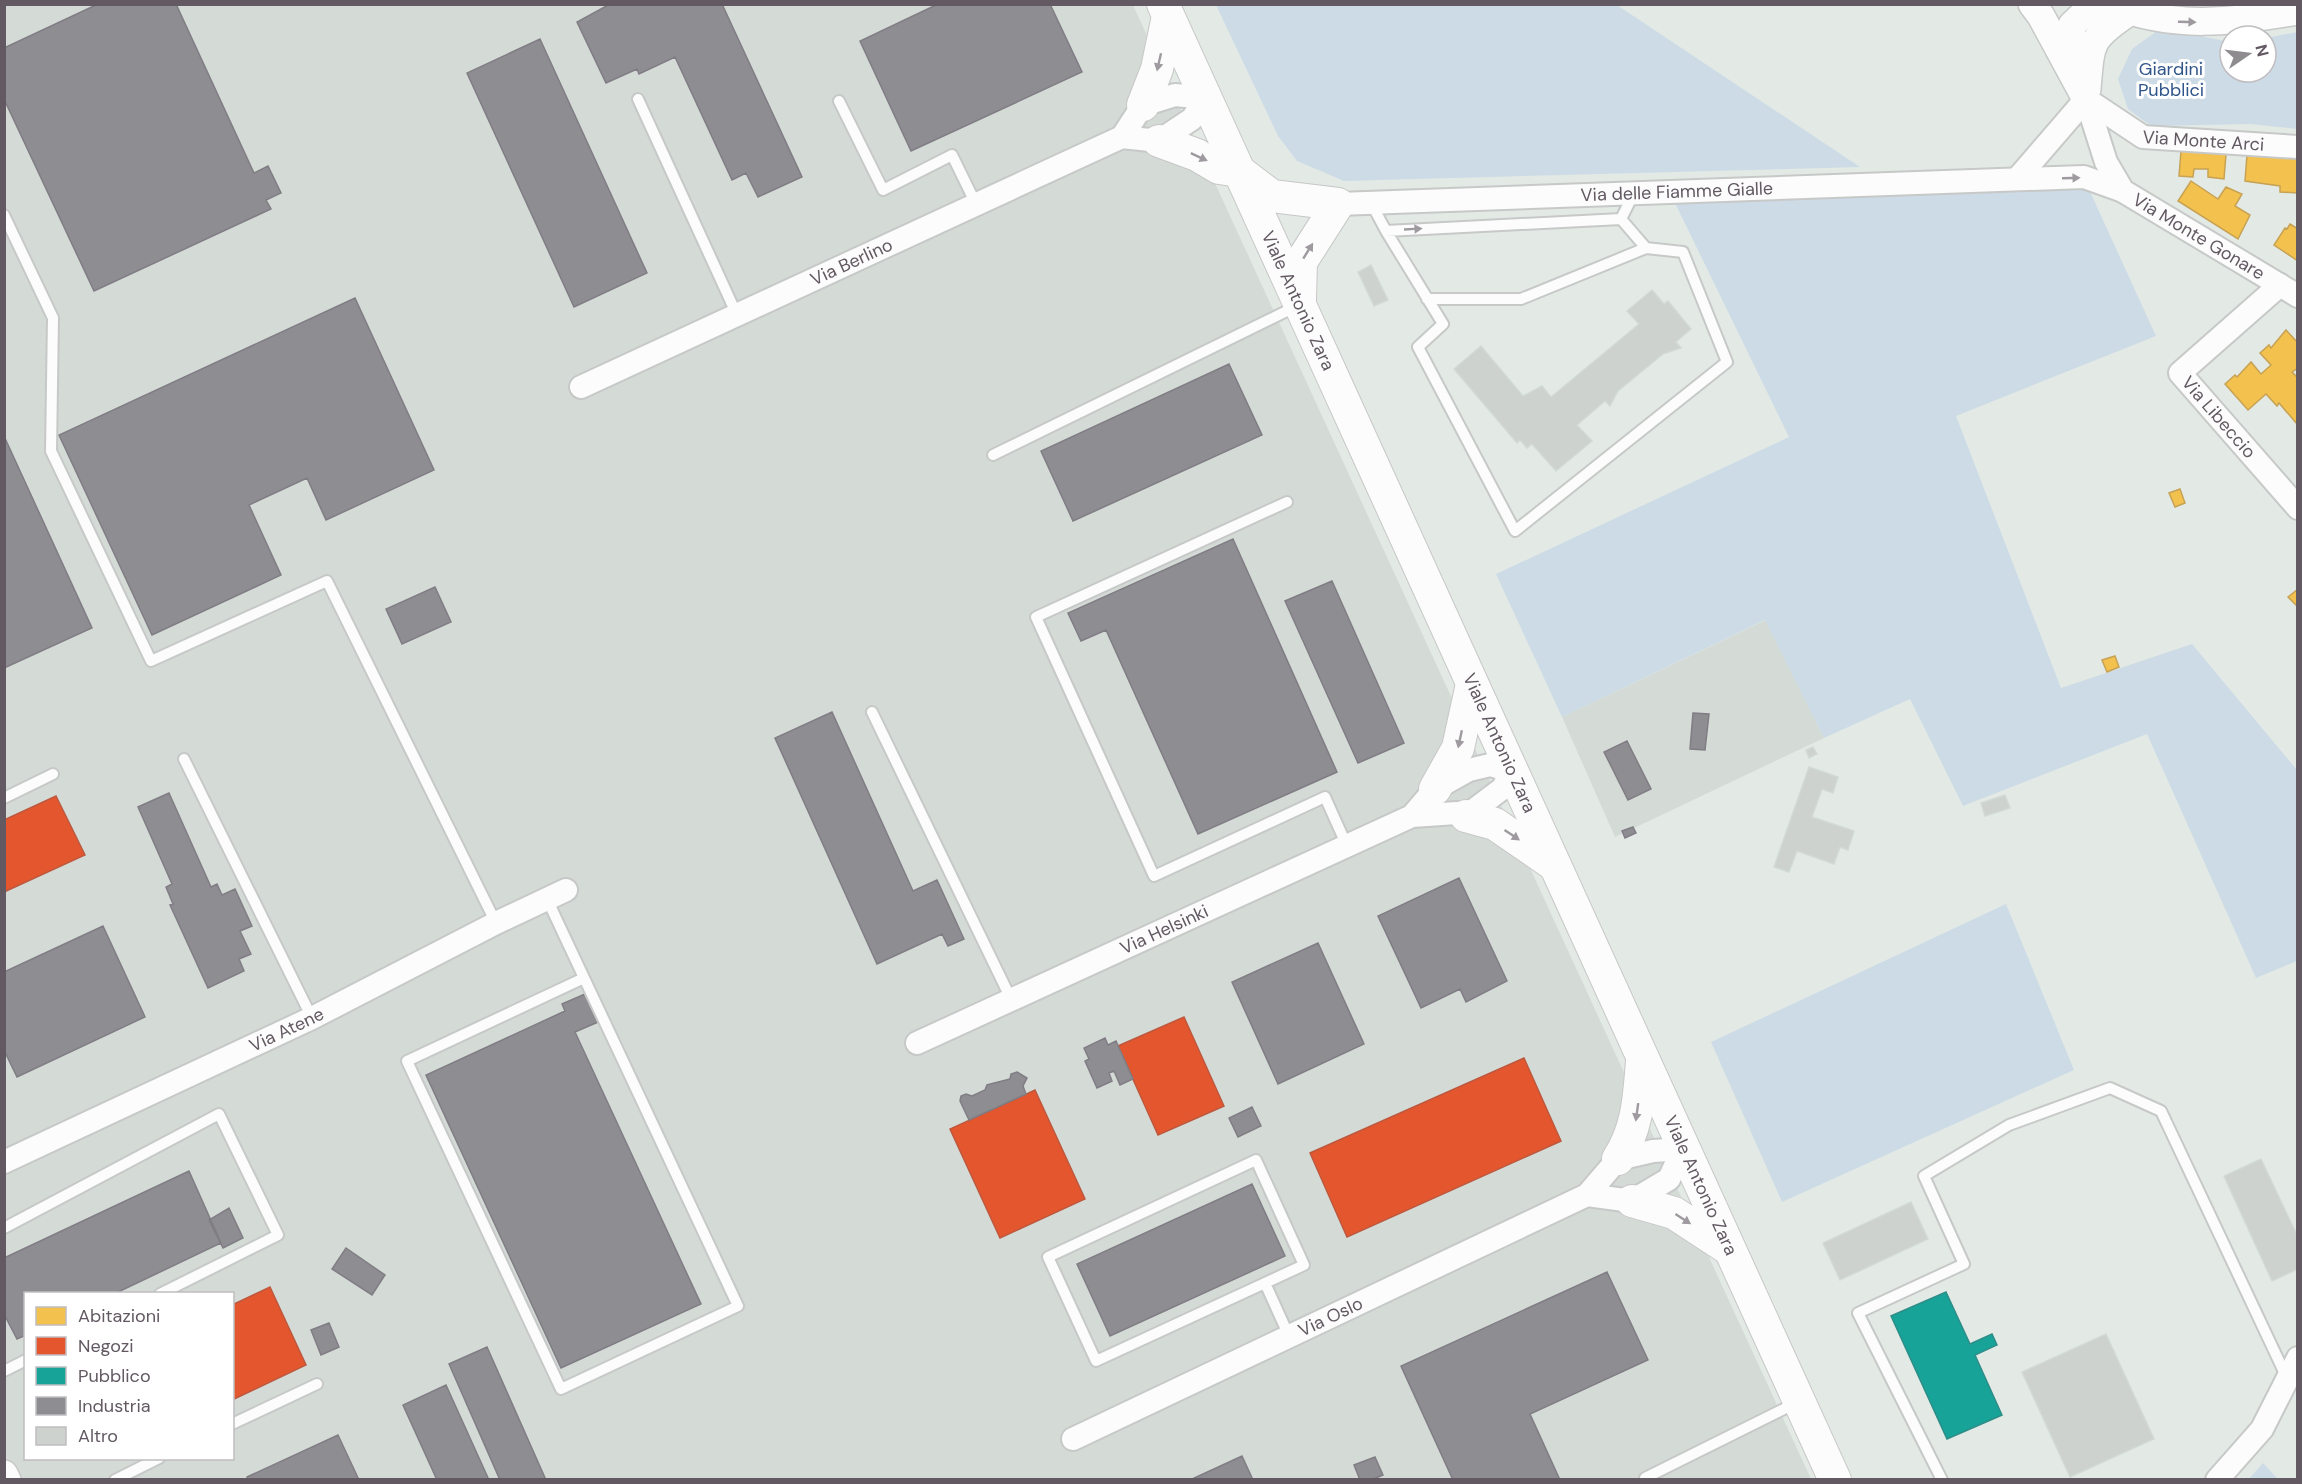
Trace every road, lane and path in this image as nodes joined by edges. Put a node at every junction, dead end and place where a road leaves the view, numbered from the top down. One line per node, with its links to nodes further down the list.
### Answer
1 (2032, 4): 8 (street)
2 (2096, 4): 8 (street)
3 (2119, 8): 5 (street, one-way to 5); 8 (street)
4 (1166, 10): 6 (main road, Viale Antonio Zara); 10 (main road, one-way to 10)
5 (2298, 11)
6 (1206, 98): 10 (street); 12 (street); 14 (main road, Viale Antonio Zara)
7 (638, 99): 28 (lane)
8 (2086, 99): 13 (street, Via Monte Arci); 15 (street); 16 (street, Via Monte Gonare)
9 (839, 101): 19 (lane)
10 (1143, 105): 11 (street)
11 (1122, 137): 12 (street); 19 (street, Via Berlino)
12 (1159, 141): 14 (main road, one-way to 14)
13 (2298, 147)
14 (1239, 171): 20 (main road); 27 (main road, Viale Antonio Zara)
15 (2017, 179): 16 (street, Via delle Fiamme Gialle, one-way to 16); 17 (street, Via delle Fiamme Gialle)
16 (2123, 191): 25 (street, Via Monte Gonare)
17 (1634, 193): 18 (street, Via delle Fiamme Gialle); 22 (lane)
18 (1371, 203): 20 (street, Via delle Fiamme Gialle); 23 (lane)
19 (976, 204): 28 (street, Via Berlino)
20 (1338, 204): 27 (main road, one-way to 20)
21 (4, 215): 45 (lane)
22 (1621, 219): 23 (lane, one-way to 22); 24 (lane)
23 (1386, 231): 26 (lane)
24 (1646, 248): 26 (lane); 26 (lane)
25 (2289, 290): 32 (street, Via Libeccio)
26 (1427, 299)
27 (1300, 304): 30 (lane); 33 (main road, Viale Antonio Zara)
28 (736, 315): 29 (street, Via Berlino)
29 (581, 387)
30 (993, 455)
31 (1287, 502): 42 (lane)
32 (2298, 508)
33 (1472, 684): 36 (main road, Viale Antonio Zara); 38 (main road, one-way to 38)
34 (872, 712): 47 (lane)
35 (184, 759): 48 (lane)
36 (1511, 771): 38 (street, Via Helsinki); 41 (street); 43 (main road, Viale Antonio Zara)
37 (53, 774): 39 (lane)
38 (1435, 789): 40 (street, Via Helsinki)
39 (4, 798)
40 (1412, 816): 41 (street, Via Helsinki); 42 (street, Via Helsinki)
41 (1466, 816): 43 (main road, one-way to 43)
42 (1347, 846): 47 (street, Via Helsinki)
43 (1554, 864): 50 (main road, Viale Antonio Zara)
44 (556, 894): 45 (street, Via Atene); 46 (lane)
45 (496, 922): 48 (street, Via Atene)
46 (584, 978): 46 (lane)
47 (1011, 999): 49 (street, Via Helsinki)
48 (312, 1018): 53 (street, Via Atene)
49 (917, 1043)
50 (1642, 1060): 51 (main road, Viale Antonio Zara); 52 (main road, one-way to 52)
51 (1683, 1149): 52 (street); 55 (street); 57 (main road, Viale Antonio Zara)
52 (1618, 1159): 54 (street, Via Oslo)
53 (4, 1162)
54 (1587, 1195): 55 (street); 60 (street, Via Oslo)
55 (1632, 1201): 57 (main road, one-way to 57)
56 (4, 1228): 59 (lane)
57 (1729, 1249): 65 (main road, Viale Antonio Zara)
58 (1265, 1283): 58 (lane); 60 (lane)
59 (162, 1292)
60 (1289, 1336): 67 (street, Via Oslo)
61 (24, 1361): 63 (lane)
62 (2292, 1368): 74 (lane); 75 (street)
63 (4, 1371)
64 (317, 1384): 66 (lane)
65 (1799, 1402): 72 (lane); 73 (main road, Viale Antonio Zara)
66 (234, 1423)
67 (1073, 1439)
68 (155, 1460): 71 (lane)
69 (4, 1474): 70 (street)
70 (7, 1479)
71 (115, 1479)
72 (1646, 1479)
73 (1835, 1479)
74 (1942, 1479)
75 (2217, 1479)

